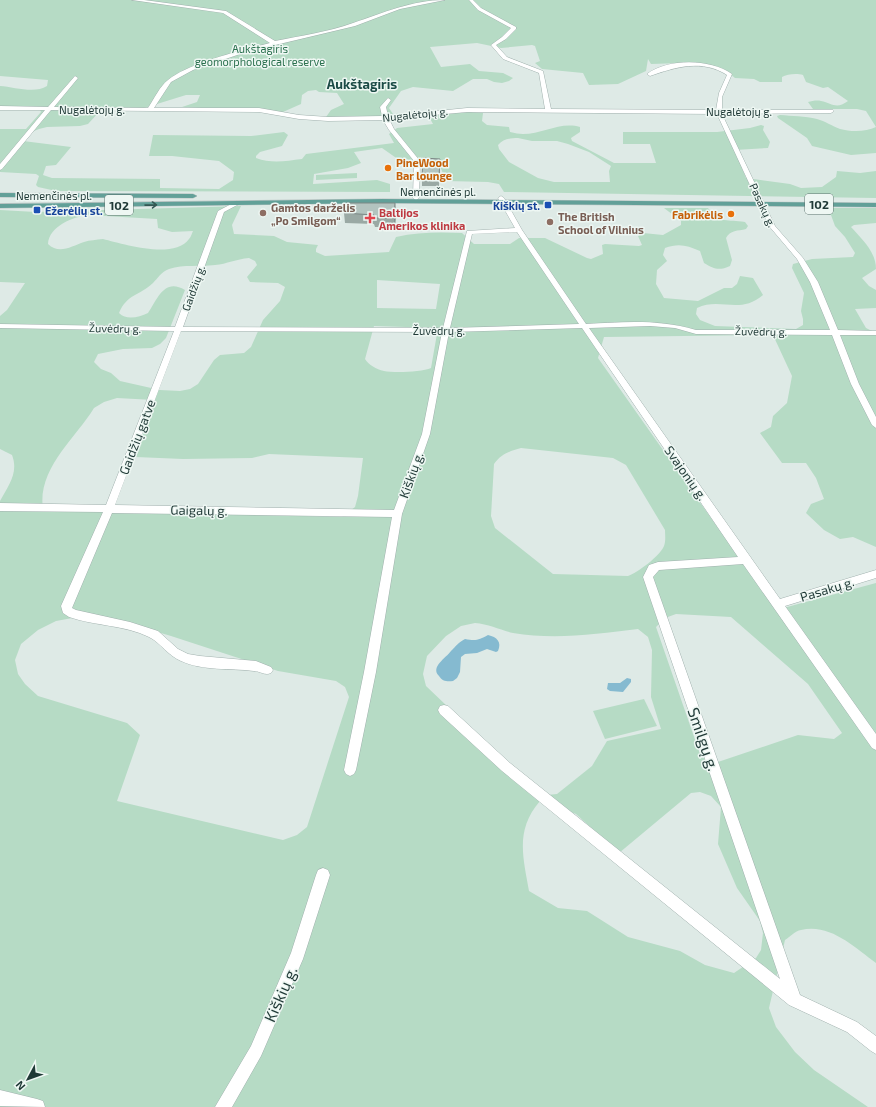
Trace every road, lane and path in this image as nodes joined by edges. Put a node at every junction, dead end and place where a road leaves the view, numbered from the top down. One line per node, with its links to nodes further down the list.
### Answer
1 (134, 0): 4 (street)
2 (443, 0): 4 (street)
3 (471, 0): 11 (street)
4 (274, 43): 10 (street)
5 (650, 74): 13 (street)
6 (75, 78): 9 (street)
7 (388, 100): 14 (street)
8 (0, 108): 9 (street, Nugalėtojų g.)
9 (47, 109): 10 (street, Nugalėtojų g.); 15 (street)
10 (150, 109): 14 (street, Nugalėtojų g.)
11 (548, 110): 13 (street, Nugalėtojų g.); 14 (street, Nugalėtojų g.)
12 (831, 111): 13 (street, Nugalėtojų g.)
13 (719, 112): 19 (street, Pasakų g.)
14 (386, 118): 17 (street)
15 (0, 168)
16 (0, 194): 17 (main road, Nemenčinės pl. / 102)
17 (416, 198): 18 (main road, Nemenčinės pl. / 102)
18 (502, 200): 19 (main road, Nemenčinės pl. / 102); 22 (main road, Nemenčinės pl. / 102); 26 (street, Svajonių g.)
19 (761, 202): 20 (main road, Nemenčinės pl. / 102); 23 (main road, Nemenčinės pl. / 102); 31 (street, Pasakų g.)
20 (876, 202)
21 (210, 204): 22 (main road, Nemenčinės pl. / 102); 24 (main road, Nemenčinės pl. / 102, one-way to 21); 25 (street)
22 (237, 204): 25 (street)
23 (876, 205)
24 (0, 206)
25 (221, 211): 29 (street, Gaidžių g.)
26 (519, 230): 28 (street, Svajonių g.); 30 (street, Kiškių g.)
27 (0, 326): 29 (street, Žuvėdrų g.)
28 (584, 326): 30 (street, Žuvėdrų g.); 31 (street, Žuvėdrų g.); 38 (street, Svajonių g.)
29 (178, 329): 30 (street, Žuvėdrų g.); 33 (street, Gaidžių g.)
30 (446, 330): 37 (street, Kiškių g.)
31 (836, 332): 32 (street, Žuvėdrų g.); 34 (street, Pasakų g.)
32 (876, 333)
33 (164, 366): 36 (street, Gaidžių gatve)
34 (876, 425)
35 (0, 507): 36 (street, Gaigalų g.)
36 (109, 508): 37 (street, Gaigalų g.); 41 (street, Gaidžių gatve)
37 (398, 514): 44 (street, Kiškių g.)
38 (746, 560): 40 (street, Svajonių g.); 46 (street, Smilgų g.)
39 (876, 574): 40 (street, Pasakų g.)
40 (778, 604): 43 (street, Svajonių g.)
41 (267, 670)
42 (444, 710): 46 (street)
43 (876, 744)
44 (350, 770)
45 (323, 875): 50 (street, Kiškių g.)
46 (794, 1000): 47 (street)
47 (876, 1046)
48 (0, 1098): 49 (street)
49 (37, 1107)
50 (223, 1107)

